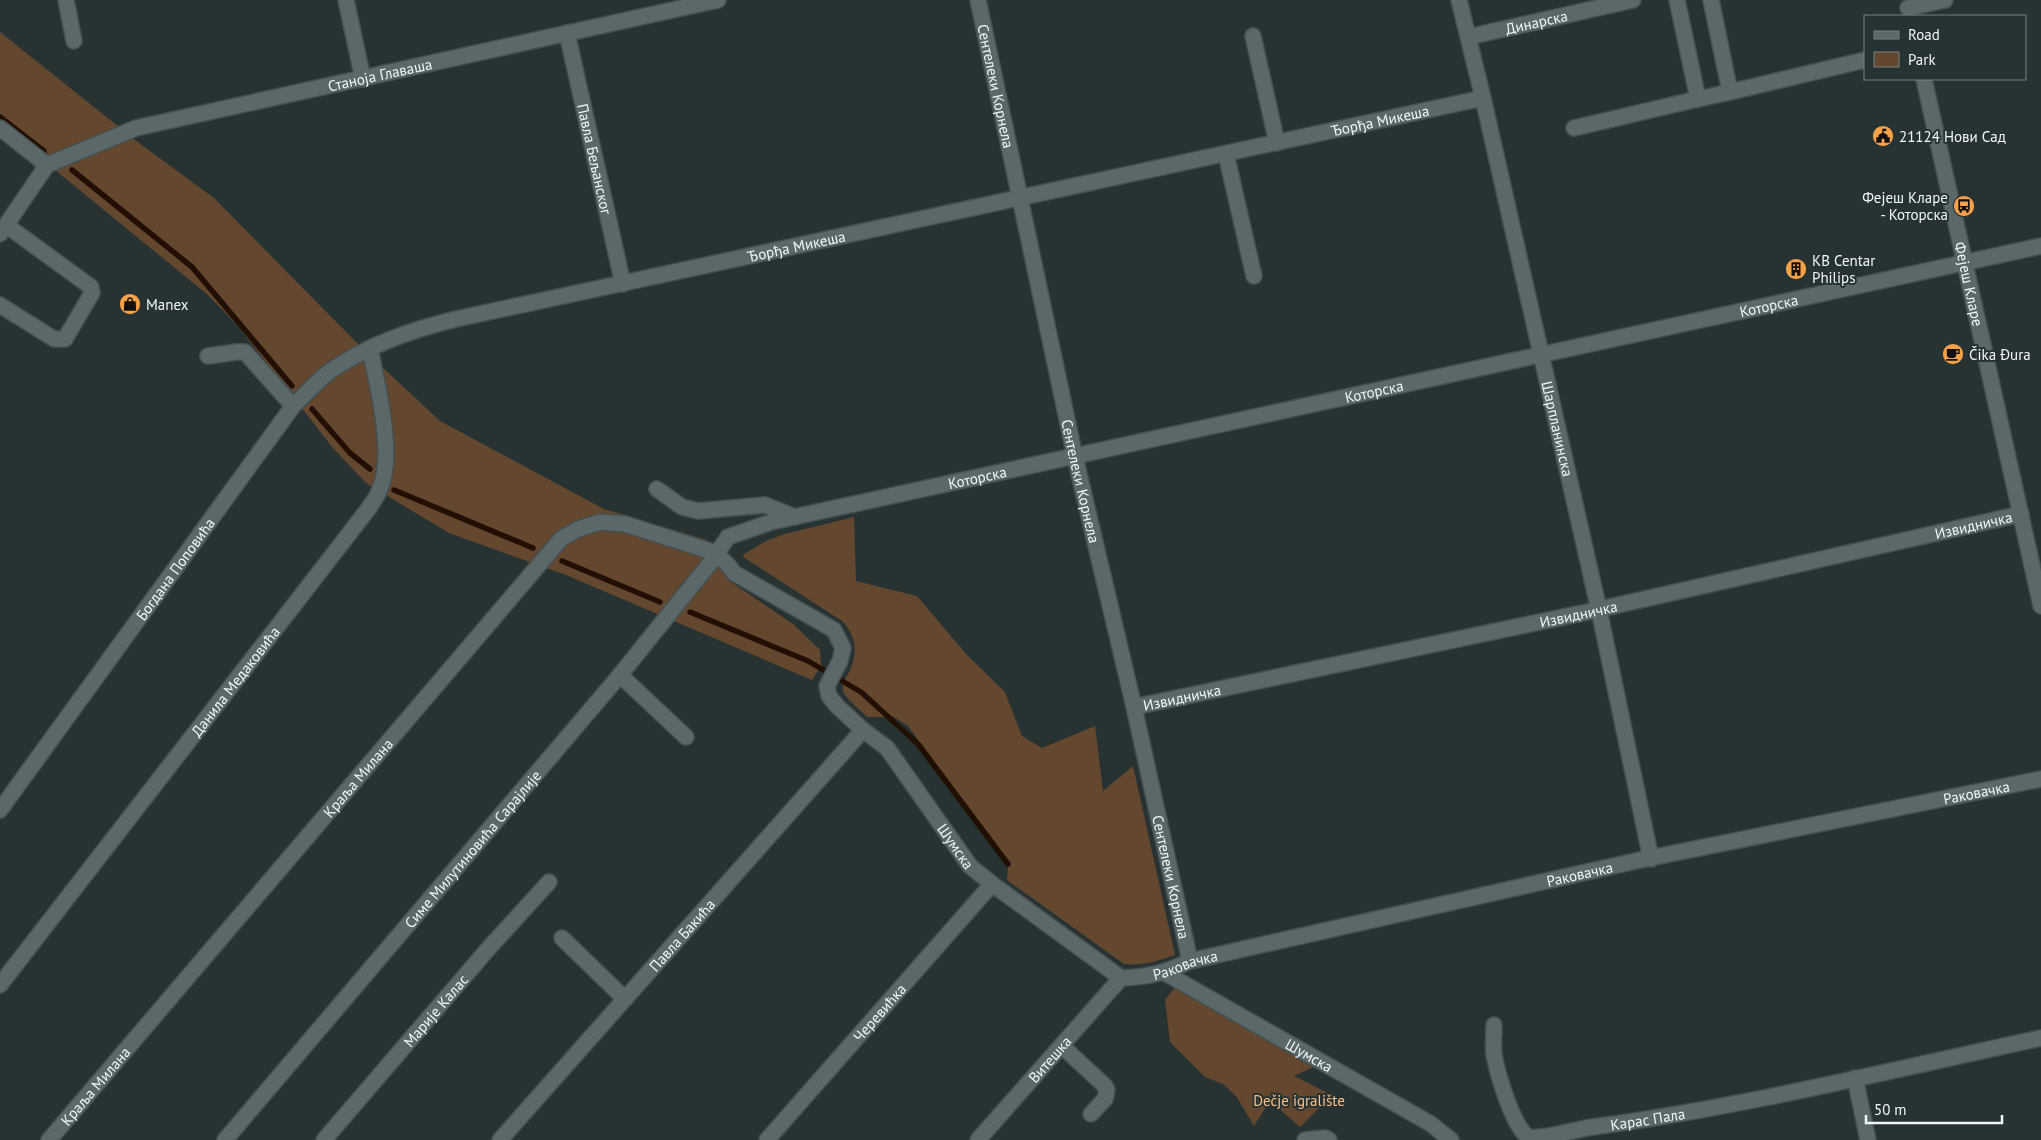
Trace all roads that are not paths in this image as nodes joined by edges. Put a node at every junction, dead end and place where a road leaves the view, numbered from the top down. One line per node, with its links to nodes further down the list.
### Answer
1 (66, 0): 14 (street)
2 (346, 0): 16 (street)
3 (718, 0): 11 (street, Станоја Главаша)
4 (978, 0): 26 (street, Сентелеки Корнела)
5 (1459, 0): 13 (street, Шарпланинска)
6 (1633, 0): 13 (street, Динарска)
7 (1677, 0): 20 (street)
8 (1711, 0): 18 (street)
9 (1945, 0): 10 (street)
10 (1908, 8)
11 (567, 33): 16 (street, Станоја Главаша); 31 (street, Павла Бељанског)
12 (1253, 36): 23 (street)
13 (1468, 37): 19 (street, Шарпланинска)
14 (74, 41)
15 (1864, 60): 18 (street)
16 (362, 79): 25 (street, Станоја Главаша)
17 (1924, 80): 29 (street, Фејеш Кларе)
18 (1730, 92): 20 (street)
19 (1483, 98): 23 (street, Ђорђа Микеша); 34 (street, Шарпланинска)
20 (1698, 99): 22 (street)
21 (0, 128): 25 (street)
22 (1574, 128)
23 (1277, 143): 24 (street, Ђорђа Микеша)
24 (1226, 154): 26 (street, Ђорђа Микеша); 30 (street)
25 (47, 165): 27 (street)
26 (1020, 198): 31 (street, Ђорђа Микеша); 37 (street, Сентелеки Корнела)
27 (3, 230): 32 (street)
28 (2041, 246): 29 (street, Которска)
29 (1965, 263): 34 (street, Которска); 39 (street, Фејеш Кларе)
30 (1254, 276)
31 (623, 284): 33 (street, Ђорђа Микеша)
32 (0, 306)
33 (370, 348): 36 (street, Богдана Поповића); 57 (street, Данила Медаковића)
34 (1541, 354): 37 (street, Которска); 43 (street, Шарпланинска)
35 (208, 356): 36 (street)
36 (293, 406): 49 (street, Богдана Поповића)
37 (1075, 457): 40 (street, Которска); 45 (street, Сентелеки Корнела)
38 (657, 489): 40 (street)
39 (2021, 514): 42 (street, Фејеш Кларе); 43 (street, Извидничка)
40 (795, 516): 41 (street, Которска)
41 (716, 554): 44 (street, Симе Милутиновића Сарајлије); 46 (street, Шумска); 66 (street, Краља Милана)
42 (2041, 606)
43 (1599, 610): 45 (street, Извидничка); 50 (street, Шарпланинска)
44 (620, 675): 47 (street); 67 (street, Симе Милутиновића Сарајлије)
45 (1134, 707): 54 (street, Сентелеки Корнела)
46 (863, 730): 52 (street, Шумска); 58 (street, Павла Бакића)
47 (686, 737)
48 (2041, 779): 50 (street, Раковачка)
49 (0, 810)
50 (1651, 859): 54 (street, Раковачка)
51 (549, 882): 68 (street, Марије Калас)
52 (992, 884): 56 (street, Шумска); 70 (street, Черевићка)
53 (562, 938): 58 (street)
54 (1190, 961): 55 (street, Раковачка)
55 (1165, 972): 56 (street, Раковачка); 73 (street, Шумска)
56 (1121, 978): 61 (street, Витешка)
57 (0, 985)
58 (625, 999): 69 (street, Павла Бакића)
59 (1494, 1025): 65 (street, Карас Пала)
60 (2041, 1038): 62 (street, Карас Пала)
61 (1062, 1046): 63 (street); 71 (street, Витешка)
62 (1855, 1078): 65 (street, Карас Пала); 74 (street)
63 (1091, 1114)
64 (1327, 1139): 72 (street)
65 (1527, 1139)
66 (49, 1140)
67 (225, 1140)
68 (324, 1140)
69 (500, 1140)
70 (768, 1140)
71 (978, 1140)
72 (1305, 1140)
73 (1451, 1140)
74 (1868, 1140)

